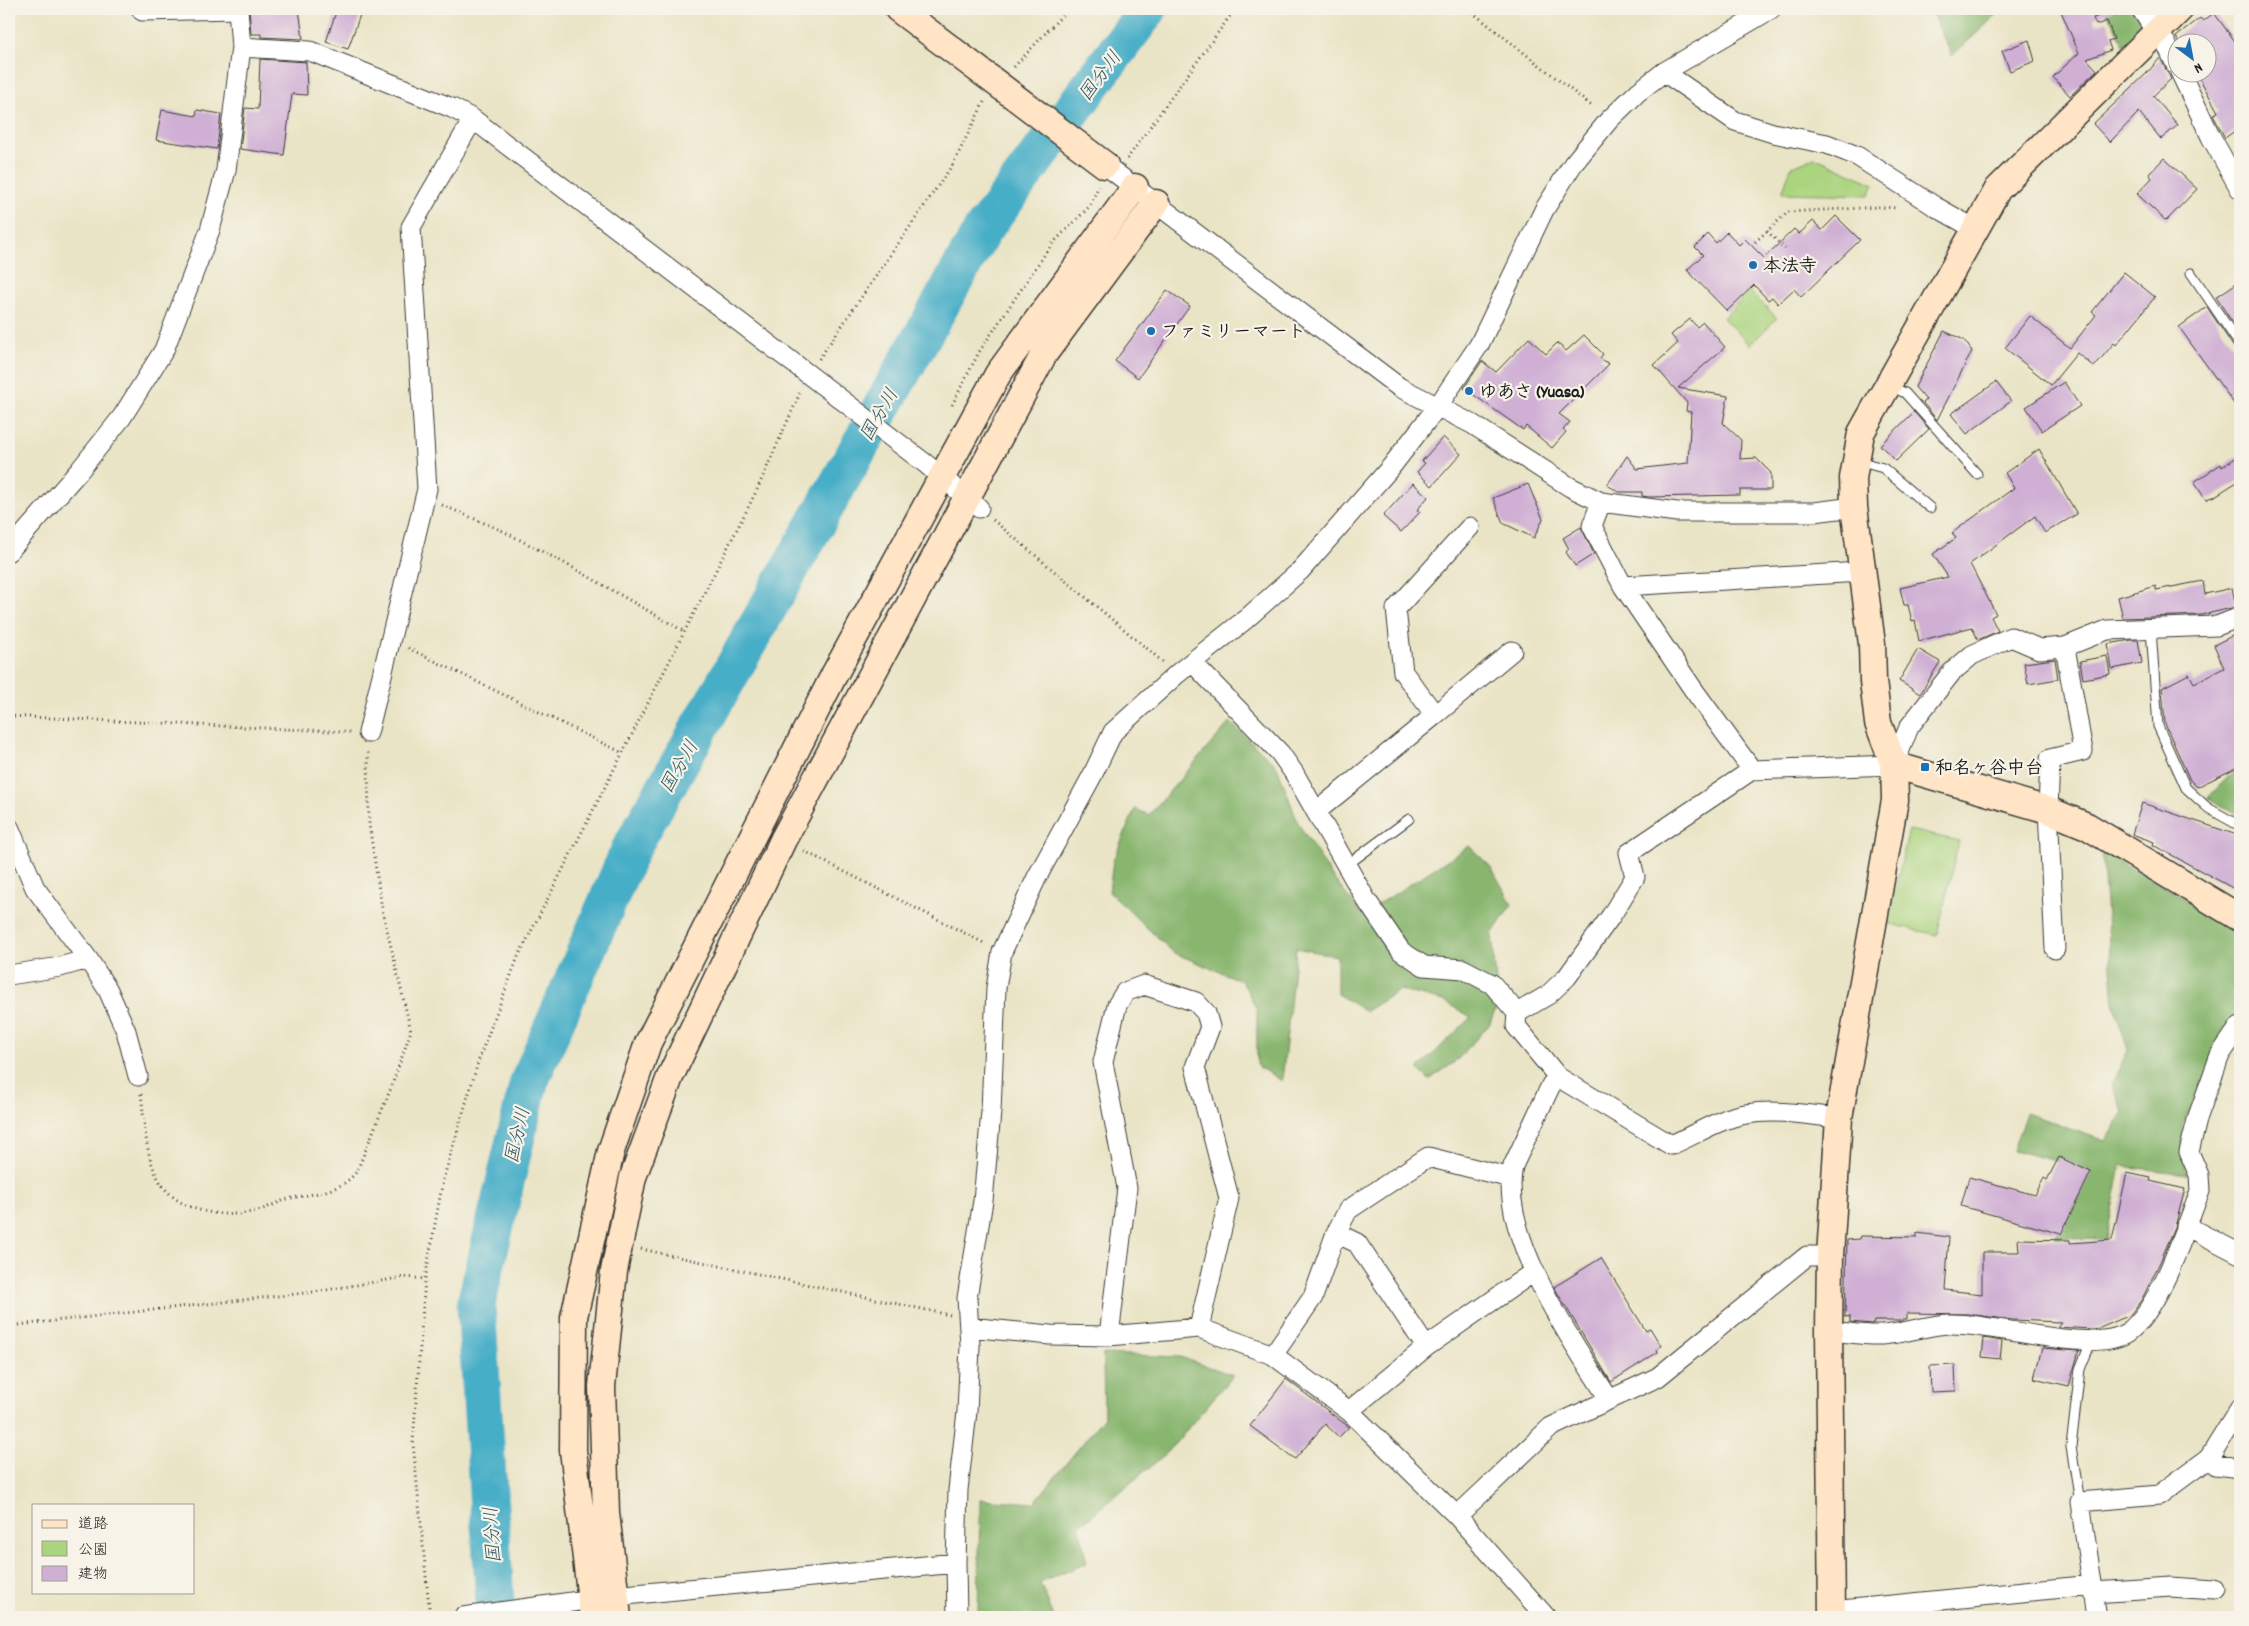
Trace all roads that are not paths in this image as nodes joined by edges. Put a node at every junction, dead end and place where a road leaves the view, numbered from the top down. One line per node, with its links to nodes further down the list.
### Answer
1 (238, 9): 6 (street); 9 (street)
2 (898, 9): 13 (street)
3 (1771, 9): 10 (street)
4 (2141, 9): 7 (street)
5 (2180, 9): 7 (street)
6 (142, 11)
7 (2156, 34): 8 (street); 17 (street)
8 (2166, 43)
9 (241, 47): 12 (street); 30 (street)
10 (1664, 72): 17 (street); 21 (street)
11 (2185, 82): 15 (street)
12 (473, 119): 24 (street); 39 (street)
13 (1116, 162): 14 (street)
14 (1135, 187): 16 (street); 24 (street)
15 (2240, 189)
16 (1156, 203): 21 (street); 25 (street)
17 (1975, 229): 20 (street)
18 (2191, 274): 19 (lane)
19 (2240, 345)
20 (1888, 385): 22 (street); 23 (lane)
21 (1438, 406): 26 (street); 37 (street)
22 (1856, 461): 27 (street); 28 (lane)
23 (1977, 474)
24 (941, 476): 25 (street); 80 (street)
25 (972, 502): 80 (street)
26 (1601, 502): 27 (street); 32 (street)
27 (1854, 507): 31 (street)
28 (1930, 508)
29 (1470, 527): 38 (street)
30 (9, 551)
31 (1861, 572): 32 (street); 40 (street)
32 (1623, 586): 41 (street)
33 (2240, 616): 34 (street)
34 (2151, 630): 35 (street); 45 (lane)
35 (2065, 647): 40 (street); 42 (street)
36 (1512, 651): 38 (street)
37 (1192, 662): 43 (street); 63 (street)
38 (1435, 715): 43 (street)
39 (368, 733)
40 (1894, 765): 41 (street); 42 (street); 56 (street)
41 (1752, 770): 52 (street)
42 (2048, 810): 48 (street); 49 (street)
43 (1317, 812): 47 (street)
44 (1409, 819): 47 (lane)
45 (2240, 826)
46 (9, 827): 50 (street)
47 (1347, 865): 52 (street)
48 (2240, 918)
49 (2055, 949)
50 (88, 959): 51 (street); 54 (street)
51 (9, 975)
52 (1517, 1013): 55 (street)
53 (2240, 1026): 58 (street)
54 (138, 1076)
55 (1558, 1077): 56 (street); 57 (street)
56 (1839, 1118): 61 (street)
57 (1511, 1178): 59 (street); 62 (street)
58 (2186, 1226): 60 (street); 67 (street)
59 (1336, 1233): 68 (street); 69 (street)
60 (2240, 1254)
61 (1830, 1256): 65 (street); 70 (street)
62 (1535, 1271): 68 (street); 70 (street)
63 (969, 1328): 66 (street); 77 (street)
64 (1198, 1328): 66 (street); 66 (street); 69 (street)
65 (1829, 1330): 67 (street); 81 (street)
66 (1109, 1336)
67 (2091, 1342): 75 (lane)
68 (1426, 1347): 72 (street)
69 (1273, 1355): 72 (street)
70 (1609, 1399): 76 (street)
71 (2240, 1408): 73 (street)
72 (1349, 1412): 76 (street)
73 (2209, 1458): 74 (street); 75 (street)
74 (2240, 1468)
75 (2080, 1502): 78 (street)
76 (1457, 1516): 84 (street)
77 (956, 1563): 80 (street); 83 (street)
78 (2093, 1588): 79 (street); 81 (street); 85 (street)
79 (2215, 1590)
80 (597, 1607): 82 (street)
81 (1832, 1614)
82 (463, 1617)
83 (957, 1617)
84 (1546, 1617)
85 (2097, 1617)

